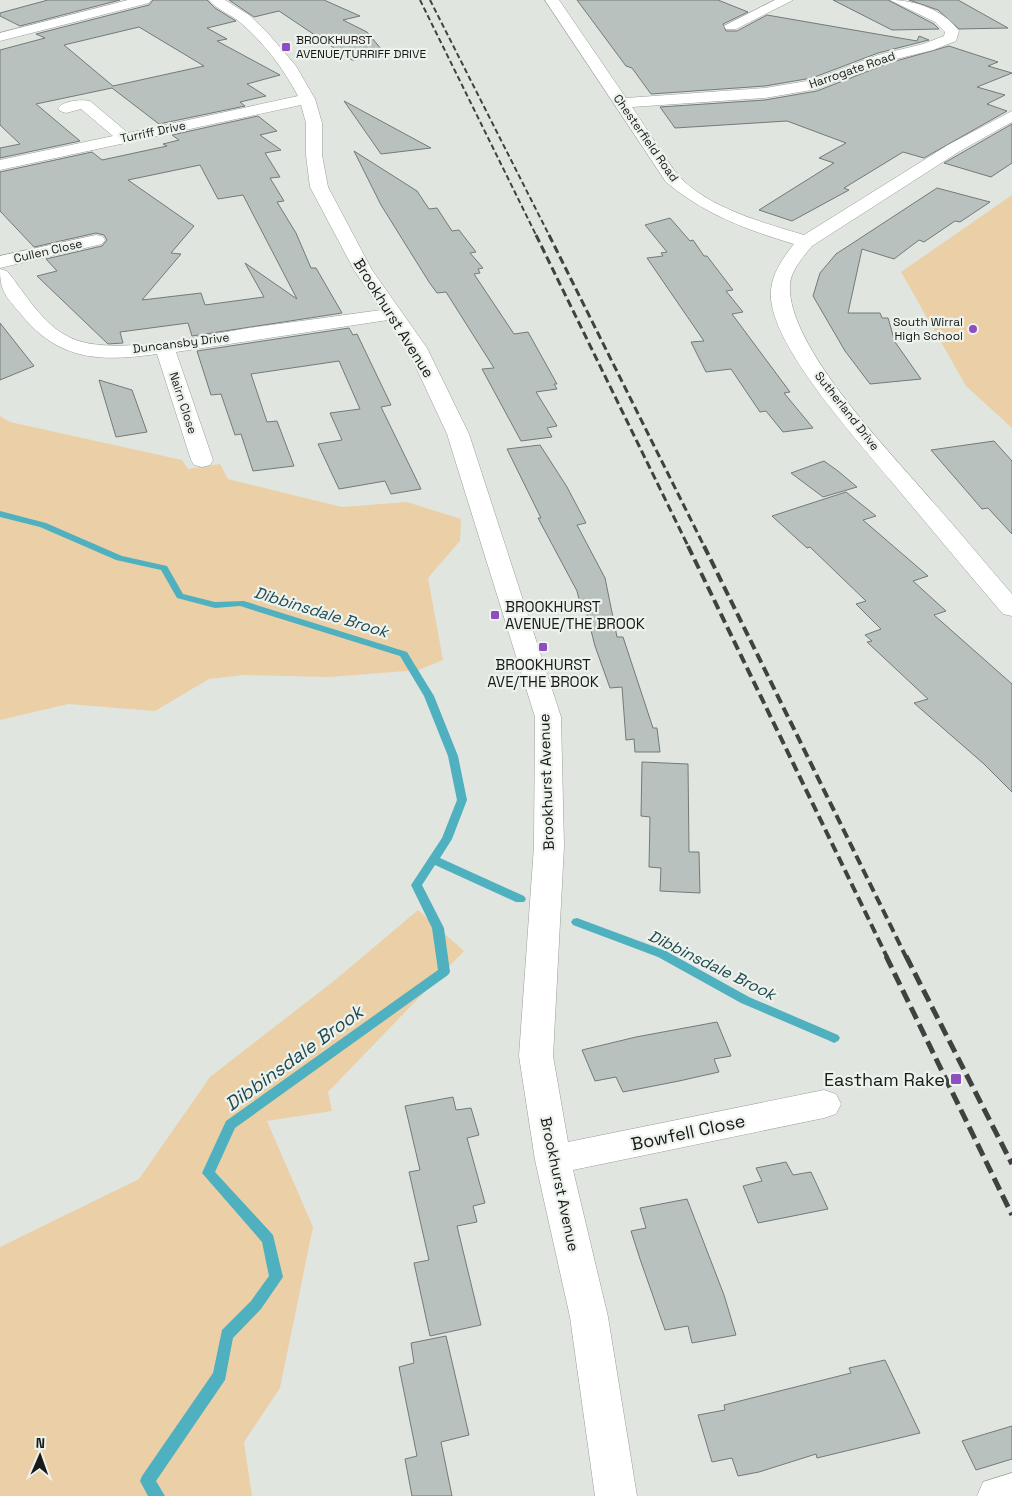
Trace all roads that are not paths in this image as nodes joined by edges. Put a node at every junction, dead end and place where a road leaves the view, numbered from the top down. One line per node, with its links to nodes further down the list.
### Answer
1 (144, 0): 7 (street)
2 (216, 0): 8 (street, Brookhurst Avenue)
3 (552, 0): 10 (street, Chesterfield Road)
4 (786, 0): 6 (street)
5 (897, 0): 10 (street, Harrogate Road)
6 (731, 26)
7 (0, 37)
8 (307, 99): 14 (street, Turriff Drive); 20 (street, Brookhurst Avenue)
9 (102, 100): 11 (street)
10 (621, 103): 17 (street, Chesterfield Road)
11 (84, 104): 12 (street); 14 (street)
12 (66, 108)
13 (1012, 116): 17 (street, Sutherland Drive)
14 (125, 138): 15 (street, Turriff Drive)
15 (0, 165)
16 (95, 239): 18 (street, Cullen Close)
17 (806, 242): 23 (street, Sutherland Drive)
18 (0, 262)
19 (0, 275): 21 (street, Duncansby Drive)
20 (392, 314): 21 (street, Duncansby Drive); 25 (street, Brookhurst Avenue)
21 (164, 346): 22 (street, Nairn Close)
22 (202, 460)
23 (1012, 609)
24 (824, 1104): 25 (street, Bowfell Close)
25 (553, 1160): 27 (street, Brookhurst Avenue)
26 (1012, 1493): 28 (street)
27 (616, 1496)
28 (998, 1496)

